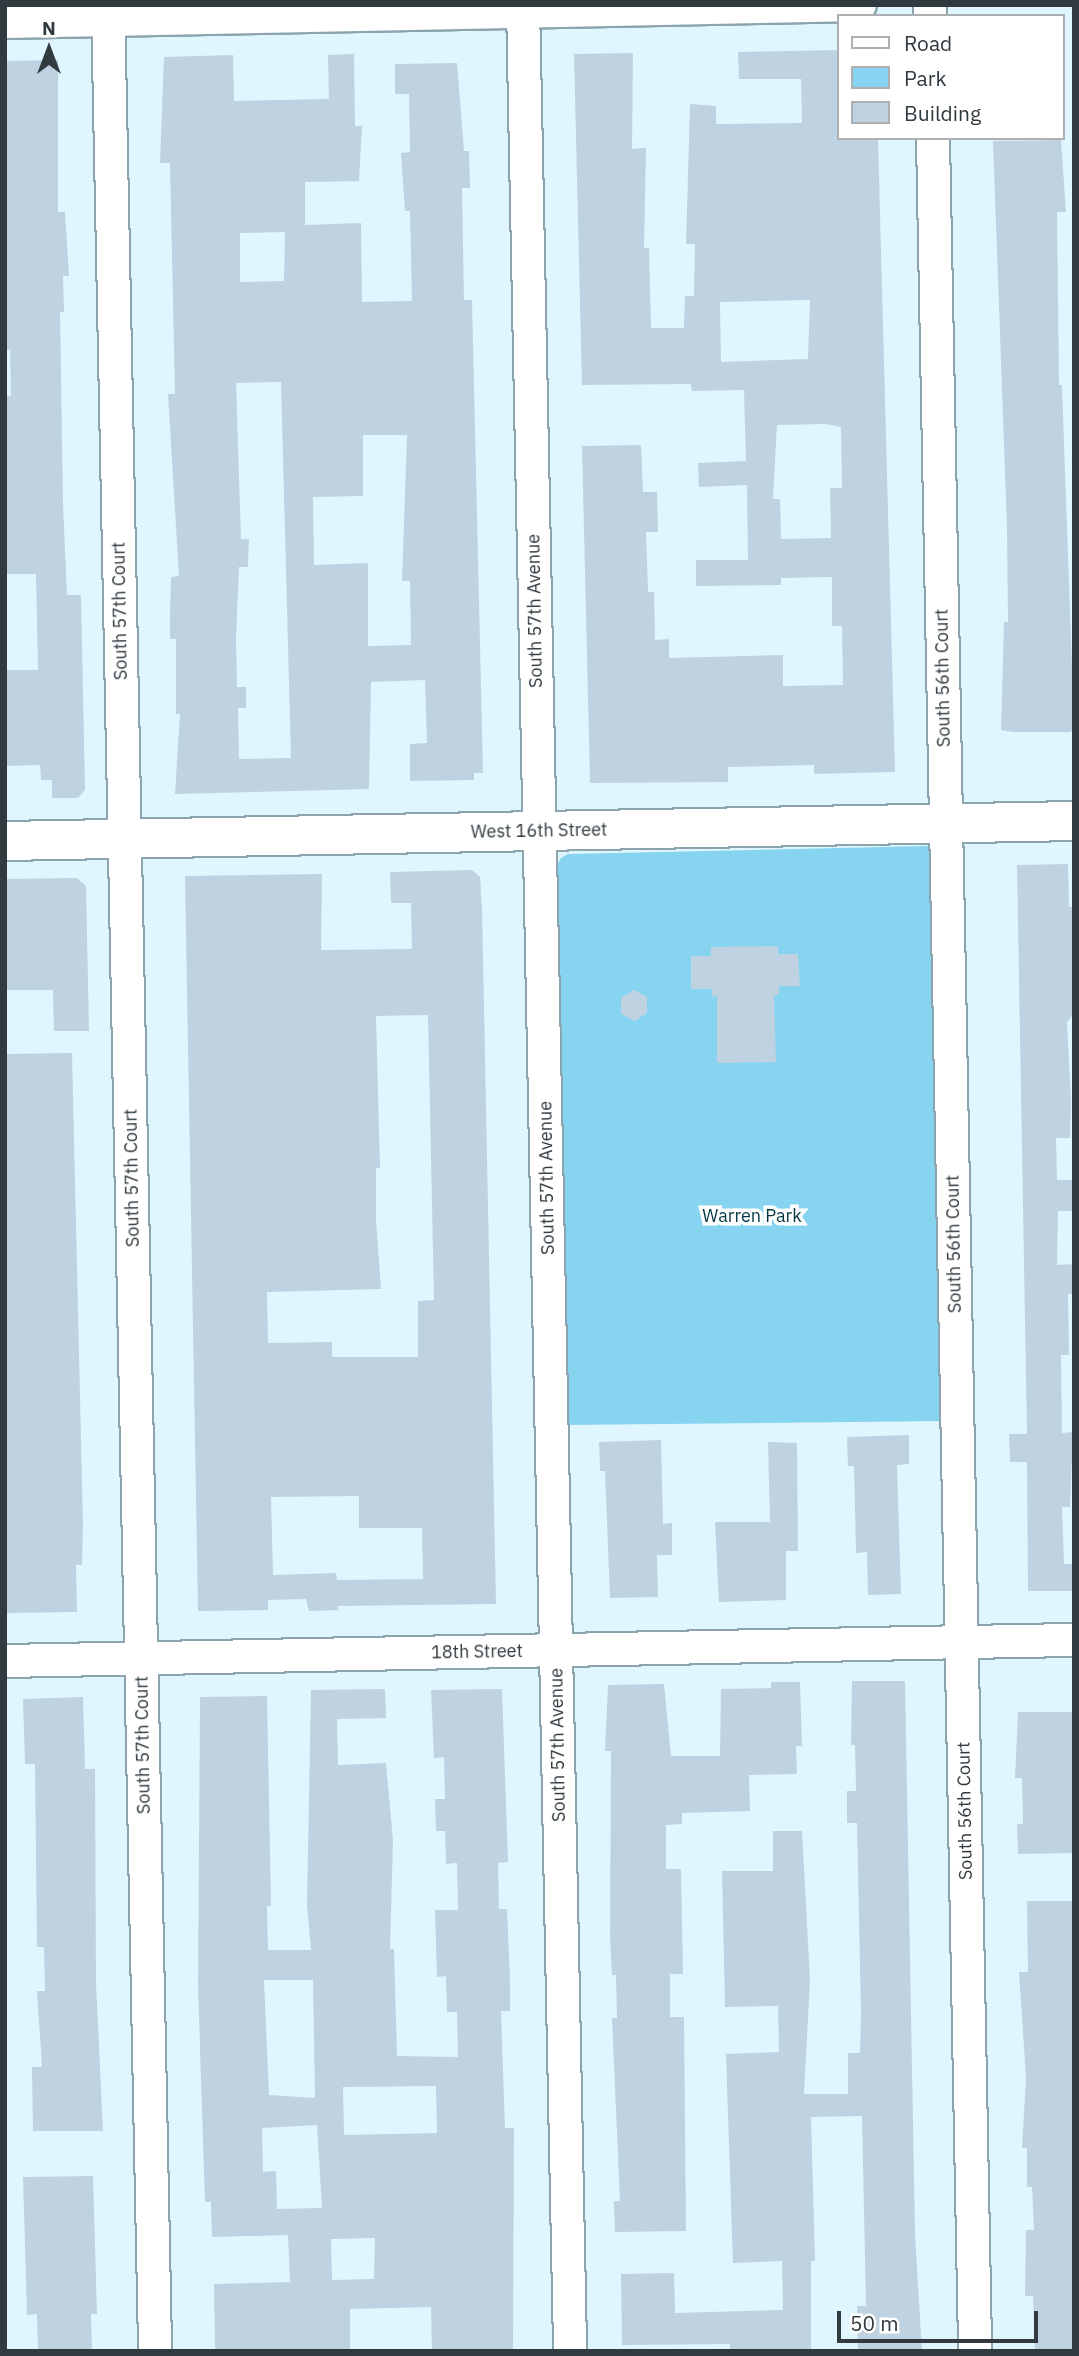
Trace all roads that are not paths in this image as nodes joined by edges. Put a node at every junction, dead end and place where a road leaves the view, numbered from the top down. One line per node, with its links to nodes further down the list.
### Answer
1 (860, 5): 2 (street)
2 (523, 8): 3 (street); 8 (street, South 57th Avenue)
3 (108, 12): 4 (street); 9 (street, South 57th Court)
4 (5, 22)
5 (933, 140): 7 (street, South 56th Court)
6 (1074, 821): 7 (street, West 16th Street)
7 (946, 824): 8 (street, West 16th Street); 12 (street, South 56th Court)
8 (540, 831): 9 (street, West 16th Street); 13 (street, South 57th Avenue)
9 (125, 839): 10 (street, West 16th Street); 14 (street, South 57th Court)
10 (5, 841)
11 (1074, 1640): 12 (street, 18th Street)
12 (962, 1642): 13 (street, 18th Street); 18 (street, South 56th Court)
13 (556, 1650): 14 (street, 18th Street); 17 (street, South 57th Avenue)
14 (141, 1658): 15 (street, 18th Street); 16 (street, South 57th Court)
15 (5, 1661)
16 (155, 2351)
17 (570, 2351)
18 (975, 2351)

